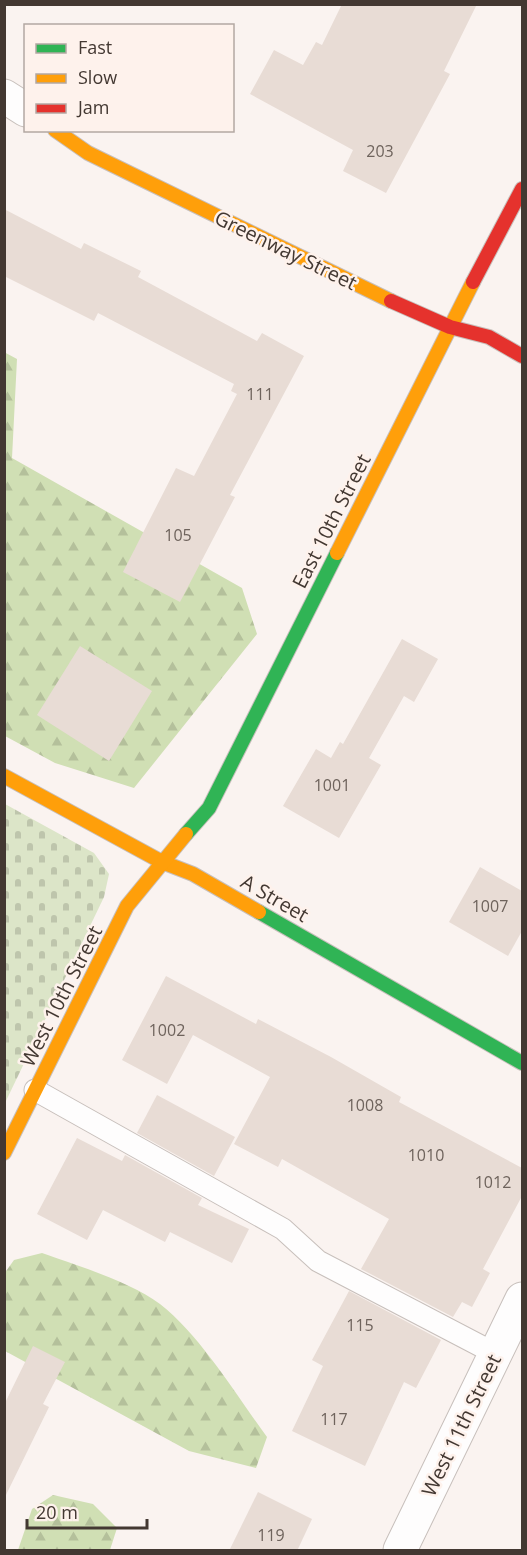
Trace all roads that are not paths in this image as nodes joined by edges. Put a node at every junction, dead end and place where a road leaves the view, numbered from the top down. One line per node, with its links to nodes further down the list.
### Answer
1 (4, 96): 2 (street)
2 (24, 109)
3 (58, 132): 5 (street, Greenway Street)
4 (522, 189): 5 (street, East 10th Street)
5 (450, 327): 6 (street, Greenway Street); 8 (street, East 10th Street)
6 (522, 356)
7 (4, 776): 8 (street, A Street)
8 (162, 862): 9 (street, A Street); 10 (street, West 10th Street)
9 (522, 1063)
10 (35, 1090): 11 (street, West 10th Street); 13 (lane)
11 (4, 1153)
12 (522, 1299): 13 (street, West 11th Street)
13 (496, 1354): 14 (street, West 11th Street)
14 (400, 1551)

